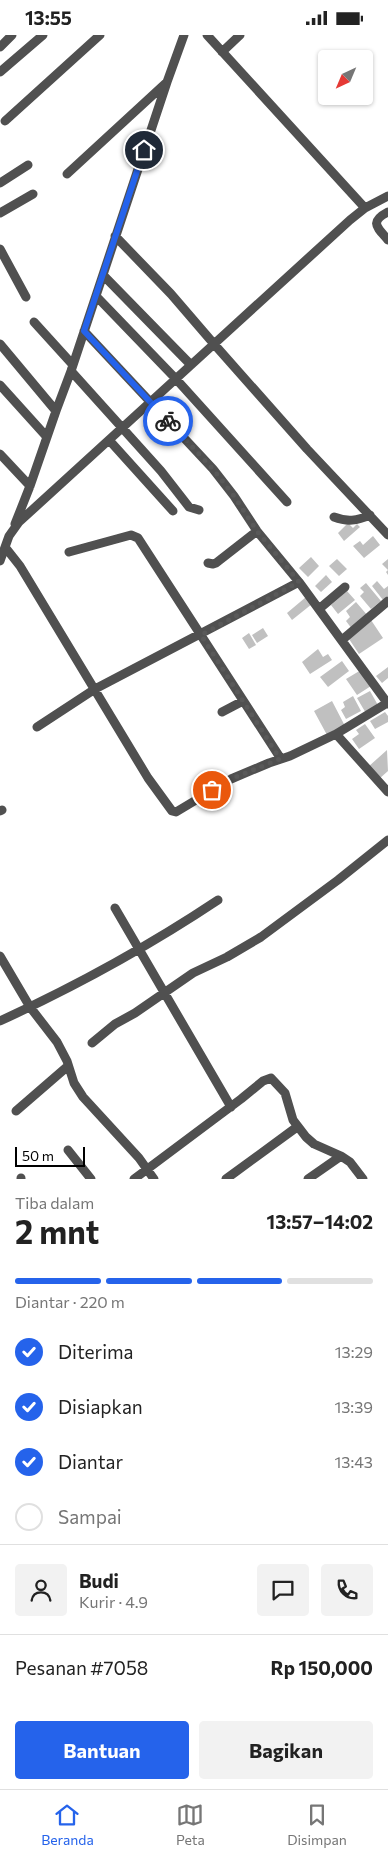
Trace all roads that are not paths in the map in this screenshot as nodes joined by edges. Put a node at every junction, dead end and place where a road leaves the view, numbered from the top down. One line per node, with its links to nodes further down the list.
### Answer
1 (12, 35): 7 (street)
2 (43, 35): 9 (street)
3 (100, 35): 11 (street)
4 (184, 35): 10 (street)
5 (207, 35): 8 (street)
6 (240, 35): 8 (street)
7 (0, 47)
8 (222, 52): 17 (street)
9 (0, 72)
10 (167, 82): 13 (street); 20 (street)
11 (5, 121)
12 (28, 165): 14 (street)
13 (67, 174)
14 (0, 183)
15 (34, 194): 19 (street)
16 (388, 196): 17 (street)
17 (365, 208): 29 (street)
18 (388, 212): 21 (street)
19 (0, 213)
20 (115, 236): 23 (street); 29 (street)
21 (388, 239)
22 (0, 249): 25 (street)
23 (103, 275): 24 (street); 30 (street)
24 (96, 296): 27 (street); 32 (street)
25 (26, 297)
26 (34, 322): 31 (street)
27 (84, 331): 31 (street); 34 (street)
28 (0, 344): 35 (street)
29 (214, 344): 30 (street); 44 (street)
30 (191, 365): 32 (street)
31 (72, 368): 35 (street); 36 (street)
32 (176, 379): 34 (street); 41 (street)
33 (0, 385): 37 (street)
34 (150, 402): 36 (street); 47 (street)
35 (56, 411): 37 (street)
36 (123, 427): 38 (street); 42 (street)
37 (46, 436): 40 (street)
38 (109, 440): 43 (street); 46 (street)
39 (0, 454): 40 (street)
40 (30, 486): 46 (street)
41 (287, 502)
42 (198, 510)
43 (173, 511)
44 (370, 515): 45 (street); 48 (street)
45 (334, 517)
46 (13, 529): 49 (street)
47 (257, 531): 52 (street); 53 (street)
48 (388, 535)
49 (4, 542): 51 (street); 59 (street)
50 (69, 552): 57 (street)
51 (0, 561)
52 (208, 563)
53 (299, 582): 56 (street); 57 (street)
54 (345, 587): 56 (street)
55 (388, 601): 58 (street)
56 (319, 609): 58 (street)
57 (201, 635): 59 (street); 60 (street)
58 (342, 640): 61 (street)
59 (95, 689): 63 (street); 65 (street)
60 (243, 701): 62 (street); 65 (street)
61 (388, 704): 64 (street)
62 (222, 712)
63 (37, 727)
64 (336, 734): 65 (street); 66 (street)
65 (280, 759)
66 (388, 792)
67 (388, 840): 72 (street)
68 (218, 900): 70 (street)
69 (115, 908): 70 (street)
70 (138, 948): 72 (street); 73 (street)
71 (0, 956): 73 (street)
72 (165, 993): 75 (street); 77 (street)
73 (30, 1007): 74 (street); 76 (street)
74 (0, 1021)
75 (92, 1043)
76 (68, 1066): 78 (street); 82 (street)
77 (230, 1107): 79 (street); 82 (street)
78 (16, 1111)
79 (297, 1127): 81 (street); 86 (street)
80 (68, 1150): 83 (street)
81 (341, 1156): 87 (street); 88 (street)
82 (147, 1168): 84 (street); 85 (street)
83 (91, 1179)
84 (134, 1179)
85 (154, 1179)
86 (226, 1179)
87 (308, 1179)
88 (363, 1179)

